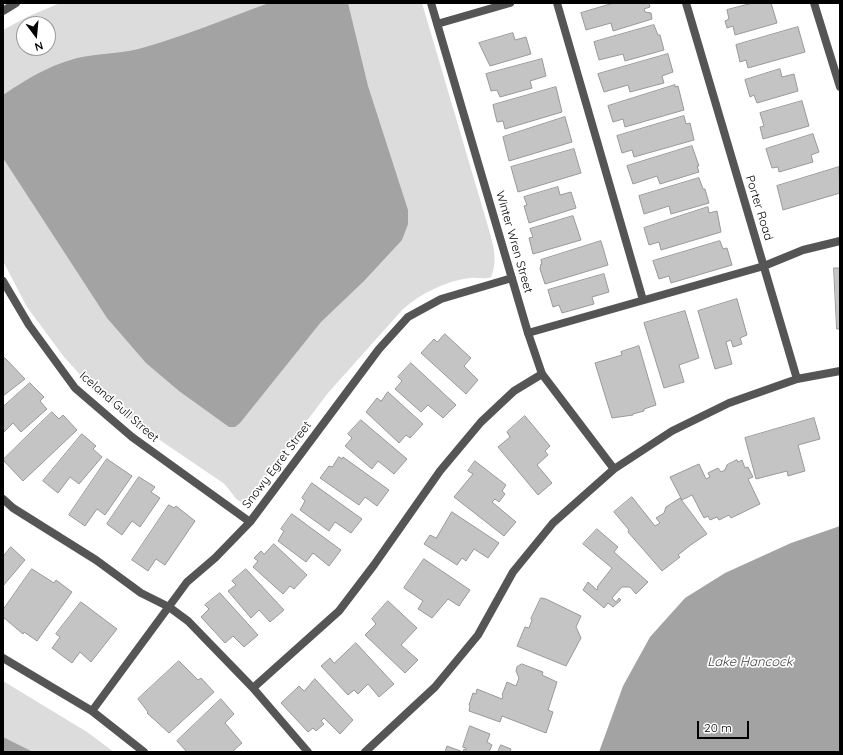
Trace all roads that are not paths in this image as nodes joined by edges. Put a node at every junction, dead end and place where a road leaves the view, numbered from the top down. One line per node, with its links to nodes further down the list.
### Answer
1 (16, 3): 7 (street)
2 (431, 3): 8 (street, Winter Wren Street)
3 (510, 3): 8 (street)
4 (557, 3): 14 (street)
5 (686, 3): 11 (street, Porter Road)
6 (814, 3): 9 (street)
7 (3, 11)
8 (437, 24): 12 (street, Winter Wren Street)
9 (840, 87)
10 (840, 241): 11 (street)
11 (764, 266): 14 (street); 18 (street, Porter Road)
12 (512, 278): 15 (street, Winter Wren Street); 21 (street, Snowy Egret Street)
13 (3, 281): 21 (street, Iceland Gull Street)
14 (643, 300): 15 (street)
15 (528, 333): 17 (street, Winter Wren Street)
16 (840, 371): 18 (street)
17 (542, 374): 19 (street, Winter Wren Street); 24 (street)
18 (798, 379): 19 (street)
19 (614, 468): 28 (street)
20 (3, 499): 22 (street)
21 (250, 522): 22 (street, Snowy Egret Street)
22 (169, 608): 24 (street); 25 (street, Snowy Egret Street)
23 (3, 658): 25 (street)
24 (253, 688): 27 (street)
25 (92, 711): 26 (street)
26 (144, 752)
27 (308, 752)
28 (366, 752)

